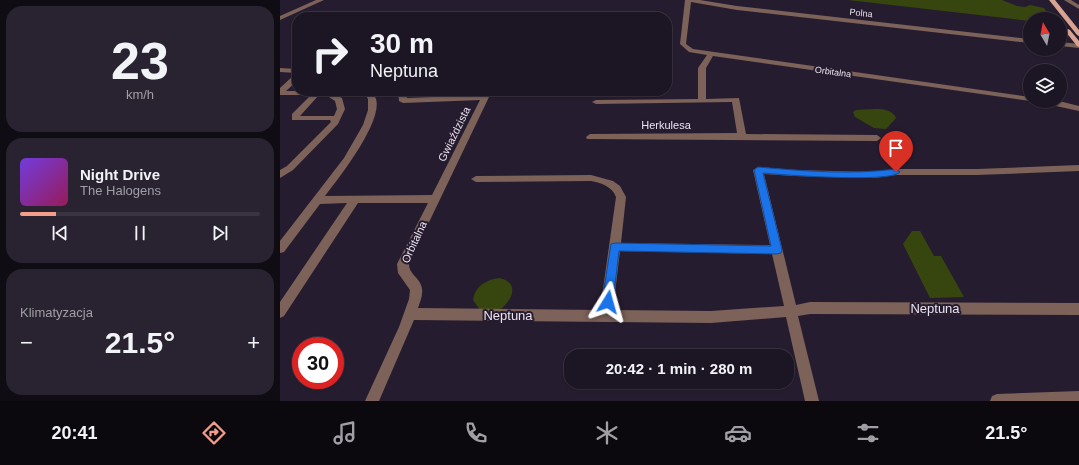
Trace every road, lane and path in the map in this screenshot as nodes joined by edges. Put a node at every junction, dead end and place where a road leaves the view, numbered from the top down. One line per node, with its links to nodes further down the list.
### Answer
1 (321, 0): 8 (street)
2 (689, 0): 6 (street, Polna); 17 (street, Orbitalna)
3 (1045, 0): 9 (main road)
4 (1052, 0): 13 (main road)
5 (1067, 0): 7 (street)
6 (722, 3): 14 (street, Polna)
7 (1079, 7)
8 (294, 12)
9 (1054, 12)
10 (292, 13): 11 (street)
11 (280, 18)
12 (1067, 29): 16 (main road)
13 (1079, 34)
14 (1023, 40)
15 (1067, 45): 16 (street)
16 (1079, 46)
17 (711, 54): 27 (street, Orbitalna); 28 (street)
18 (280, 70): 19 (street)
19 (292, 71)
20 (292, 81): 21 (street)
21 (281, 91): 22 (street)
22 (292, 91)
23 (314, 96): 32 (street)
24 (333, 96): 32 (street)
25 (372, 96): 40 (street)
26 (402, 96): 39 (street, Gwiaździsta)
27 (1023, 98)
28 (702, 100): 29 (street); 33 (street)
29 (596, 102)
30 (1067, 105): 31 (street)
31 (1079, 109)
32 (335, 122): 37 (street)
33 (742, 136): 34 (street, Herkulesa); 35 (street, Herkulesa)
34 (590, 137)
35 (877, 138)
36 (1079, 168): 44 (street)
37 (280, 175)
38 (476, 179): 42 (street)
39 (435, 199): 41 (street); 48 (street, Orbitalna)
40 (318, 200): 41 (street); 43 (street)
41 (355, 200): 47 (street)
42 (615, 247): 44 (street); 49 (street)
43 (280, 248)
44 (777, 250): 46 (street)
45 (1079, 309): 46 (street, Neptuna)
46 (792, 311): 49 (street, Neptuna); 52 (street)
47 (280, 312)
48 (410, 314): 49 (street, Neptuna); 51 (street, Orbitalna)
49 (606, 315)
50 (1079, 398): 53 (street)
51 (372, 401)
52 (812, 401)
53 (997, 401)

